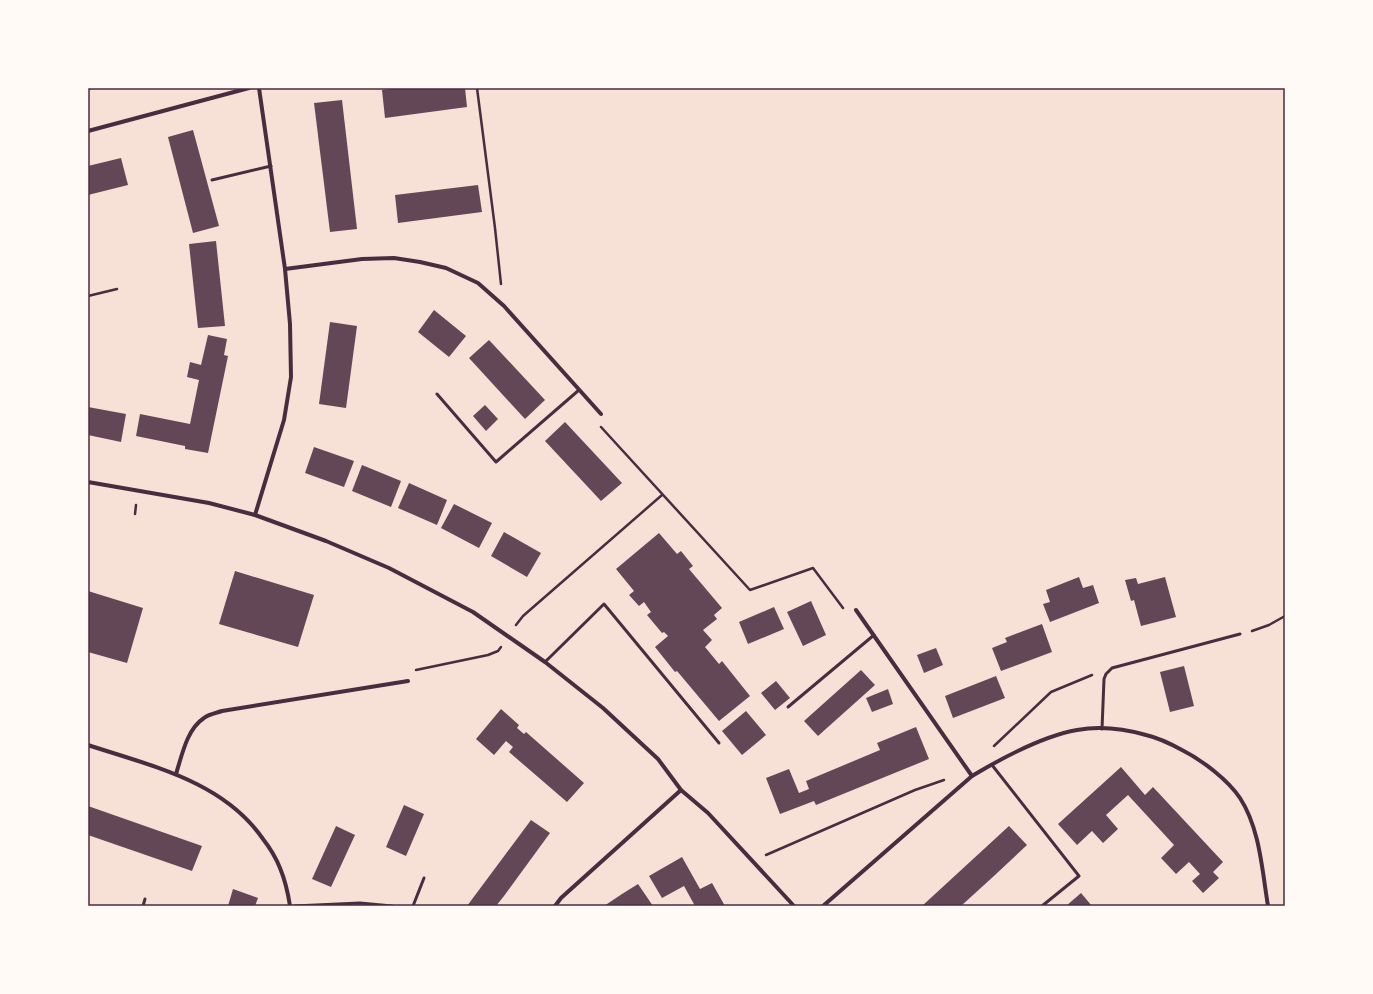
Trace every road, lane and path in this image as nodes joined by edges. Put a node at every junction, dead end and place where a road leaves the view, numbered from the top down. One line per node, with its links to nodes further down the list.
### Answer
1 (249, 88): 4 (street)
2 (259, 88): 5 (street)
3 (477, 88): 10 (path)
4 (88, 131)
5 (271, 166): 6 (lane); 7 (street)
6 (212, 180)
7 (285, 269): 10 (street); 16 (street)
8 (117, 289): 9 (path)
9 (88, 296)
10 (504, 306): 11 (street)
11 (579, 390): 12 (lane); 13 (street)
12 (437, 394)
13 (601, 414): 15 (path)
14 (88, 482): 16 (street)
15 (662, 495): 17 (path); 21 (path)
16 (255, 515): 21 (street)
17 (856, 610): 20 (street)
18 (1285, 616): 19 (path)
19 (1240, 634): 23 (lane)
20 (874, 635): 25 (lane); 30 (street)
21 (508, 636): 22 (street); 24 (path)
22 (545, 662): 27 (lane); 33 (street)
23 (1109, 670): 26 (lane); 29 (path)
24 (408, 681): 31 (street)
25 (788, 707)
26 (1102, 729): 29 (street); 46 (street)
27 (719, 743)
28 (88, 745): 31 (street)
29 (990, 766): 32 (street); 45 (lane)
30 (969, 772): 32 (street); 34 (path)
31 (176, 774): 38 (street)
32 (972, 776): 44 (street)
33 (681, 790): 34 (street); 42 (street)
34 (752, 861): 43 (street)
35 (424, 878): 41 (lane)
36 (145, 899): 37 (lane)
37 (143, 906)
38 (290, 906)
39 (294, 906): 40 (lane)
40 (392, 906)
41 (413, 906)
42 (555, 906)
43 (794, 906)
44 (823, 906)
45 (1042, 906)
46 (1268, 906)

